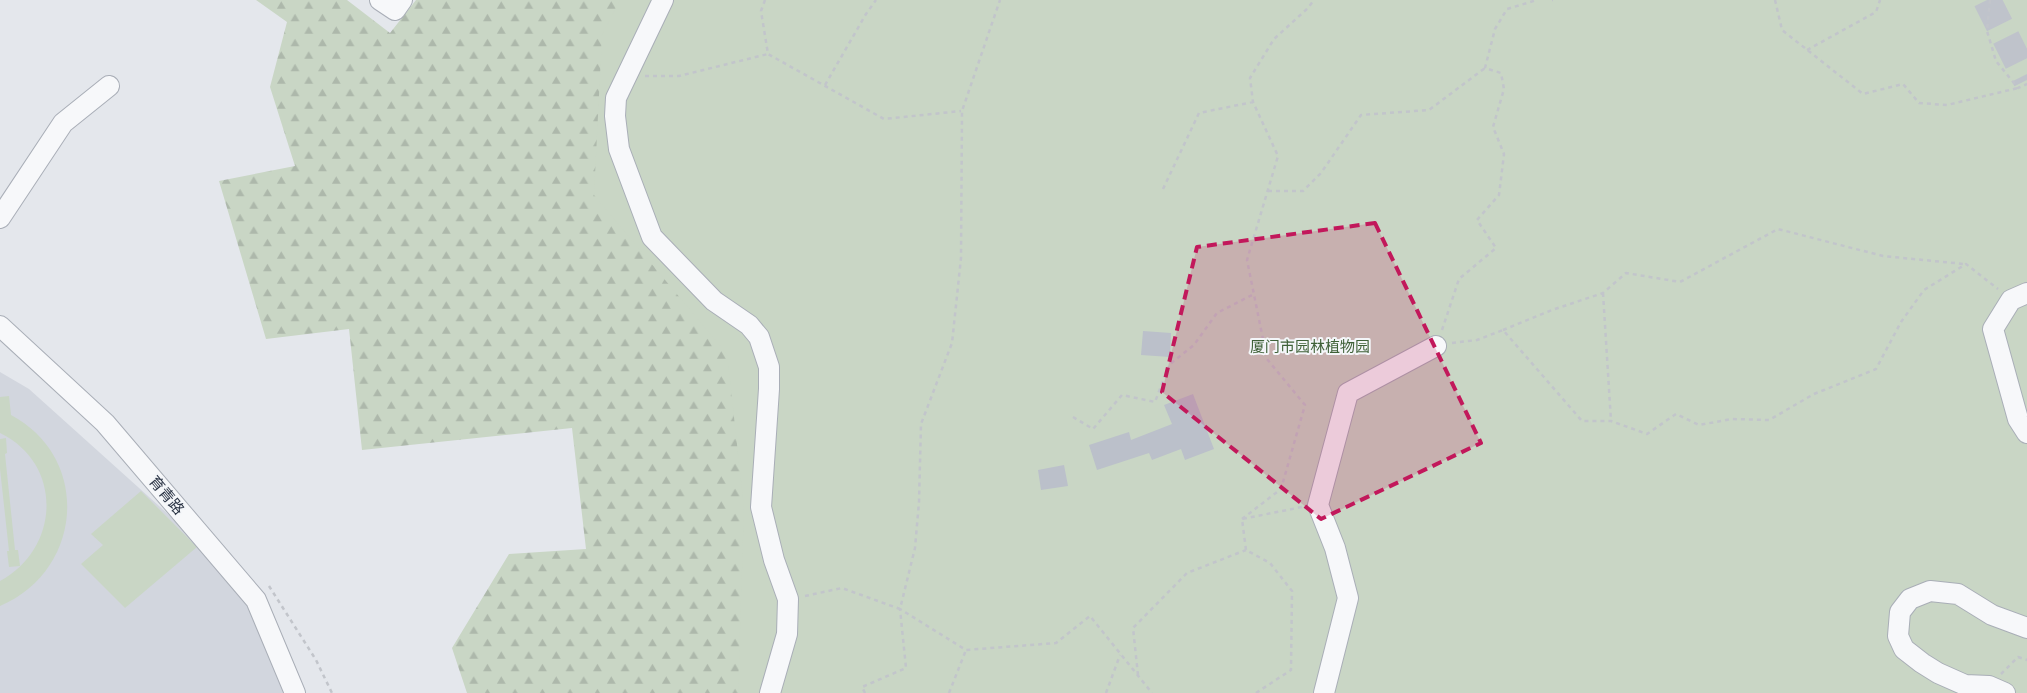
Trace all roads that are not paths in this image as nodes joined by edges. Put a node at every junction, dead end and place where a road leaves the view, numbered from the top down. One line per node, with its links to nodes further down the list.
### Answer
1 (380, 0): 2 (street)
2 (402, 0)
3 (663, 0): 13 (street)
4 (109, 86): 5 (street)
5 (0, 218)
6 (2019, 296): 9 (street)
7 (0, 326): 12 (street, 育青路)
8 (1436, 346): 14 (street)
9 (2027, 433)
10 (2027, 628): 11 (street)
11 (1997, 690)
12 (295, 693)
13 (770, 693)
14 (1324, 693)

